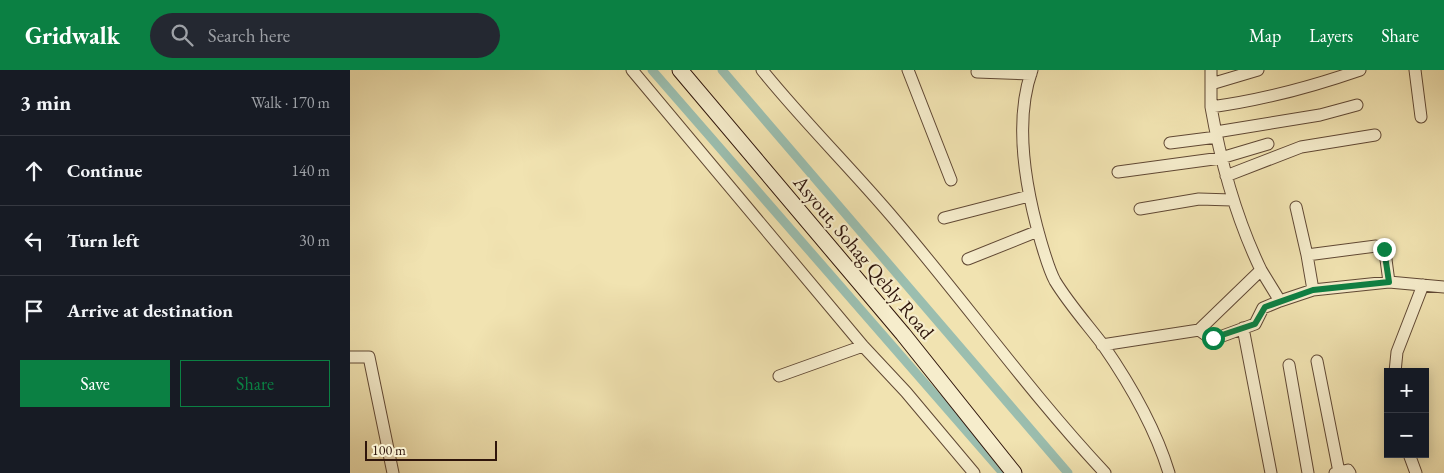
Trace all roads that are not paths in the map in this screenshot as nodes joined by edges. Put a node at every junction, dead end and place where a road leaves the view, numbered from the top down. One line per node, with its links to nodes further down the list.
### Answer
1 (632, 70): 40 (street)
2 (680, 70): 49 (main road, Asyout, Sohag Qebly Road)
3 (908, 70): 22 (street)
4 (1210, 70): 11 (street)
5 (1258, 70): 11 (street)
6 (1360, 70): 13 (street)
7 (1415, 70): 14 (street)
8 (765, 71): 50 (street)
9 (977, 72): 10 (street)
10 (1032, 72): 23 (street)
11 (1211, 84): 13 (street)
12 (1357, 105): 15 (street)
13 (1211, 107): 15 (street)
14 (1421, 117)
15 (1216, 134): 17 (street); 19 (street)
16 (1375, 135): 21 (street)
17 (1170, 143)
18 (1268, 144): 19 (street)
19 (1221, 158): 20 (street); 21 (street)
20 (1118, 172)
21 (1226, 176): 24 (street)
22 (952, 180)
23 (1029, 196): 27 (street); 28 (street)
24 (1232, 200): 26 (street); 31 (street)
25 (1296, 207): 29 (street)
26 (1140, 209)
27 (944, 218)
28 (1038, 231): 30 (street); 39 (street)
29 (1307, 255): 32 (street); 35 (street)
30 (968, 259)
31 (1261, 270): 36 (street); 38 (street)
32 (1389, 282): 33 (street); 35 (street)
33 (1423, 285): 34 (street); 44 (street)
34 (1444, 287)
35 (1313, 290): 36 (street)
36 (1280, 300): 37 (street)
37 (1243, 328): 38 (street); 52 (street)
38 (1199, 330): 39 (street)
39 (1102, 345): 51 (street)
40 (863, 346): 45 (street); 48 (street)
41 (350, 357): 47 (street)
42 (1317, 361): 54 (street)
43 (1289, 365): 53 (street)
44 (1396, 368)
45 (779, 376)
46 (1410, 458): 55 (street)
47 (393, 473)
48 (974, 473)
49 (1014, 473)
50 (1105, 473)
51 (1169, 473)
52 (1271, 473)
53 (1308, 473)
54 (1342, 473)
55 (1416, 473)

